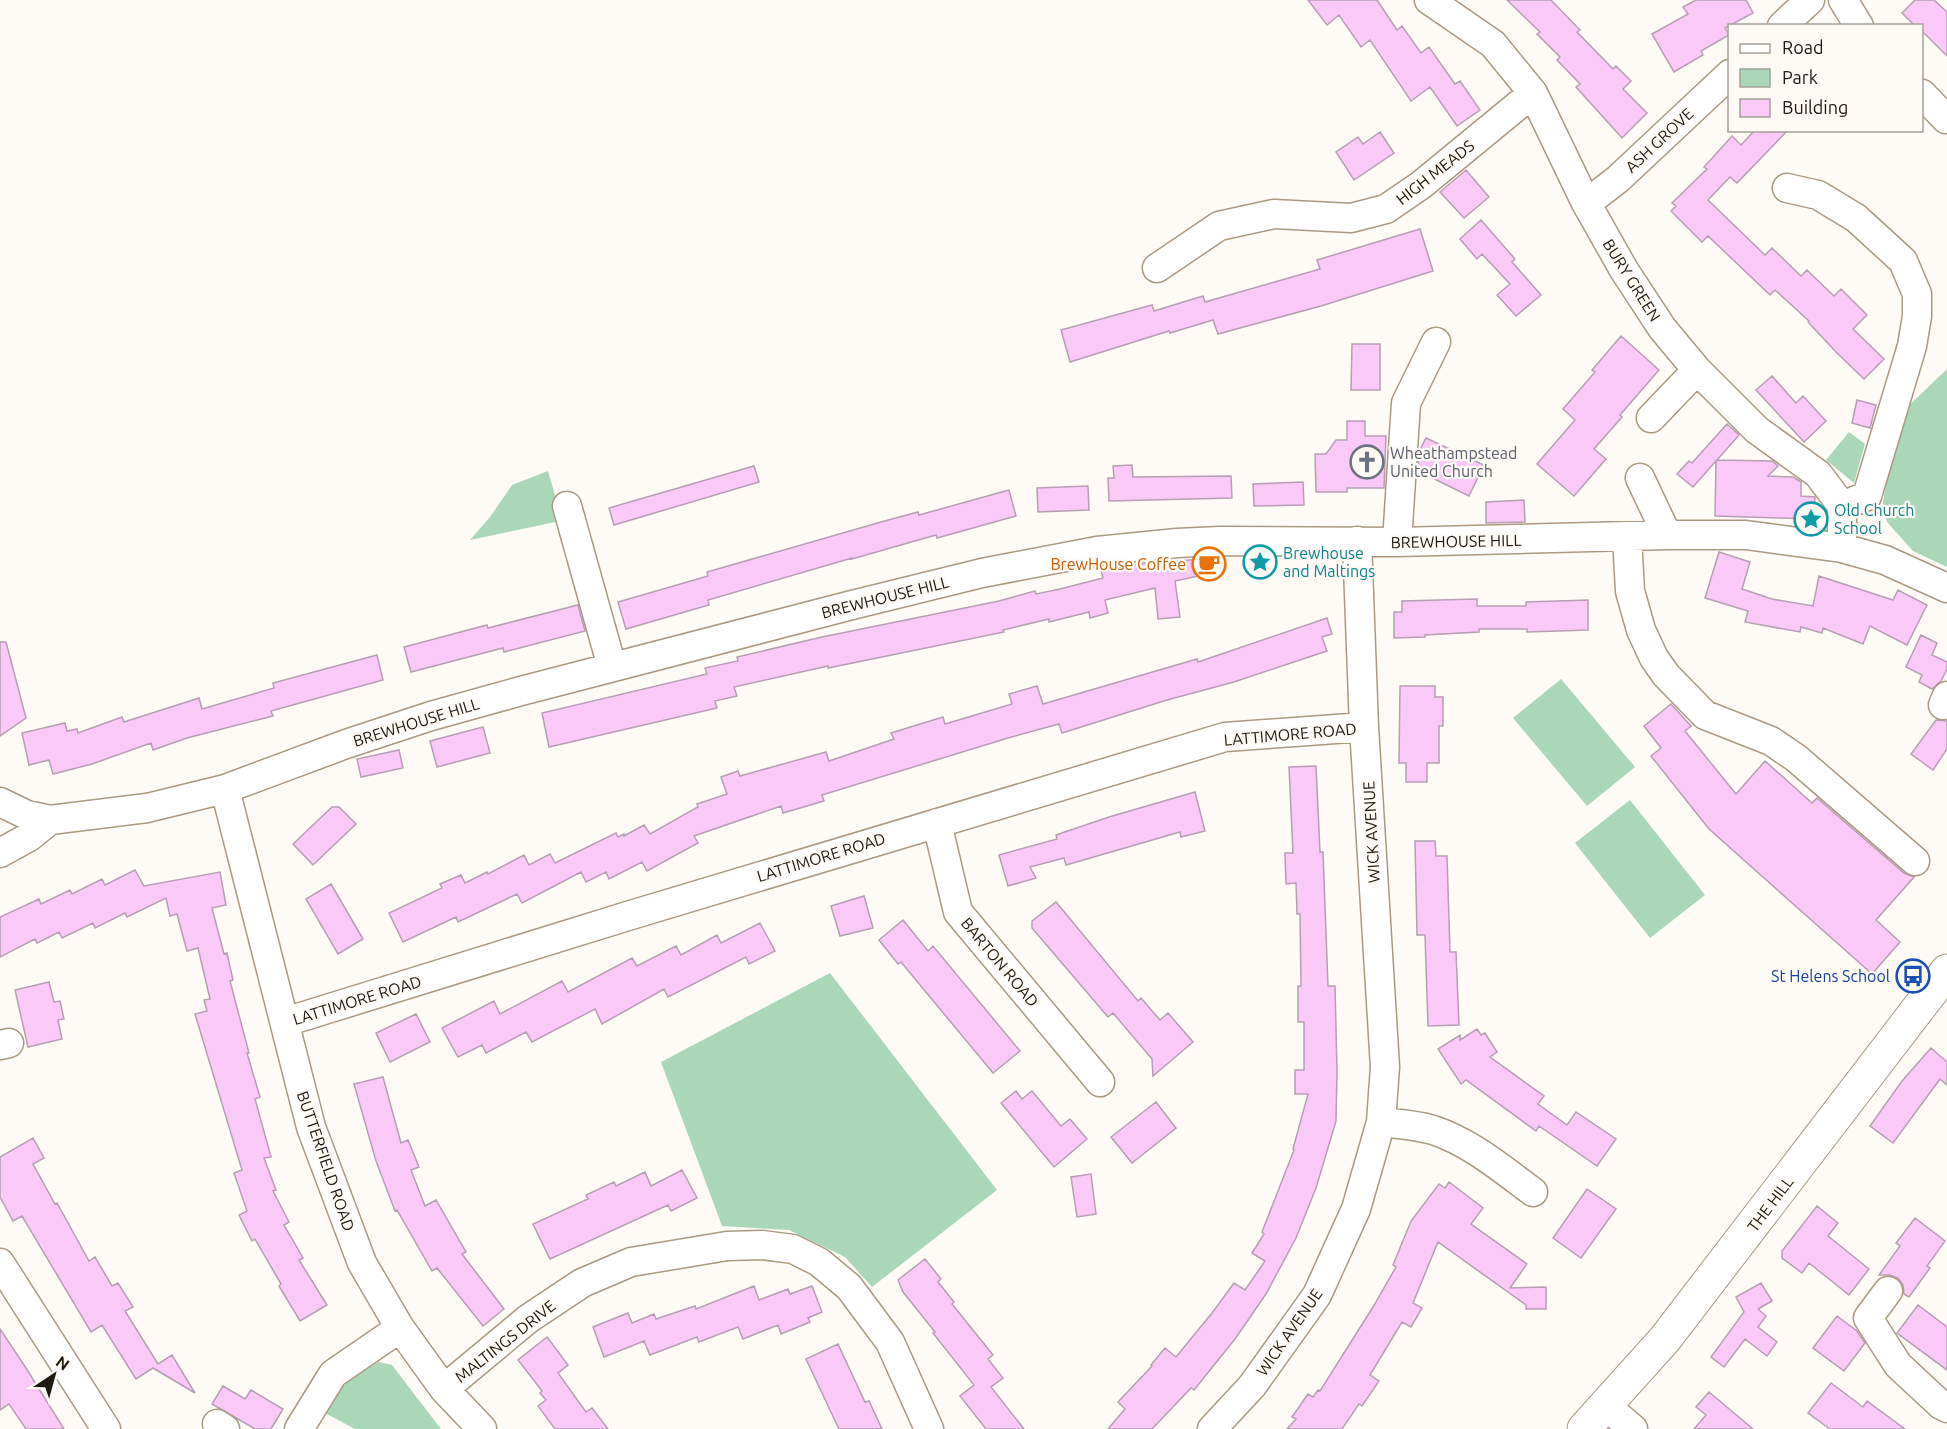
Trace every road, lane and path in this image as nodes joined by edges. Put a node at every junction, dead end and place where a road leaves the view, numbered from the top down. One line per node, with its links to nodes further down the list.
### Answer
1 (1810, 0): 4 (street)
2 (1843, 0): 5 (street)
3 (1439, 3): 7 (street, BURY GREEN)
4 (1784, 24)
5 (1859, 24)
6 (1728, 76): 11 (street, ASH GROVE)
7 (1533, 93): 11 (street, BURY GREEN); 12 (street, HIGH MEADS)
8 (1923, 95): 9 (street)
9 (1946, 119)
10 (1787, 189): 18 (street)
11 (1585, 201): 14 (street, BURY GREEN)
12 (1157, 268)
13 (1436, 342): 22 (street)
14 (1696, 370): 15 (street); 18 (street, BURY GREEN)
15 (1650, 418)
16 (1640, 478): 19 (street)
17 (567, 506): 25 (street)
18 (1842, 507): 23 (street)
19 (1667, 535): 20 (street, BREWHOUSE HILL); 23 (street, BREWHOUSE HILL)
20 (1627, 537): 22 (street, BREWHOUSE HILL); 32 (street)
21 (1357, 542): 22 (street, BREWHOUSE HILL); 25 (street, BREWHOUSE HILL); 26 (street, WICK AVENUE)
22 (1396, 542)
23 (1842, 548): 24 (street, BREWHOUSE HILL)
24 (1947, 588)
25 (612, 668): 27 (street, BREWHOUSE HILL)
26 (1364, 728): 30 (street, LATTIMORE ROAD); 36 (street, WICK AVENUE)
27 (225, 789): 29 (street, BREWHOUSE HILL); 34 (street, BUTTERFIELD ROAD)
28 (0, 802): 29 (street)
29 (50, 820): 31 (street)
30 (937, 823): 34 (street, LATTIMORE ROAD); 35 (street, BARTON ROAD)
31 (0, 853)
32 (1915, 861)
33 (1947, 971): 43 (main road, THE HILL)
34 (285, 1022): 40 (street, BUTTERFIELD ROAD)
35 (1100, 1082)
36 (1382, 1122): 37 (street); 48 (street, WICK AVENUE)
37 (1533, 1192)
38 (0, 1263): 44 (street)
39 (1888, 1291): 42 (street)
40 (400, 1328): 41 (street, BUTTERFIELD ROAD); 45 (street)
41 (444, 1389): 46 (street, BUTTERFIELD ROAD); 47 (street, MALTINGS DRIVE)
42 (1947, 1408)
43 (1597, 1421): 49 (street)
44 (106, 1429)
45 (298, 1429)
46 (482, 1429)
47 (929, 1429)
48 (1212, 1429)
49 (1632, 1429)

